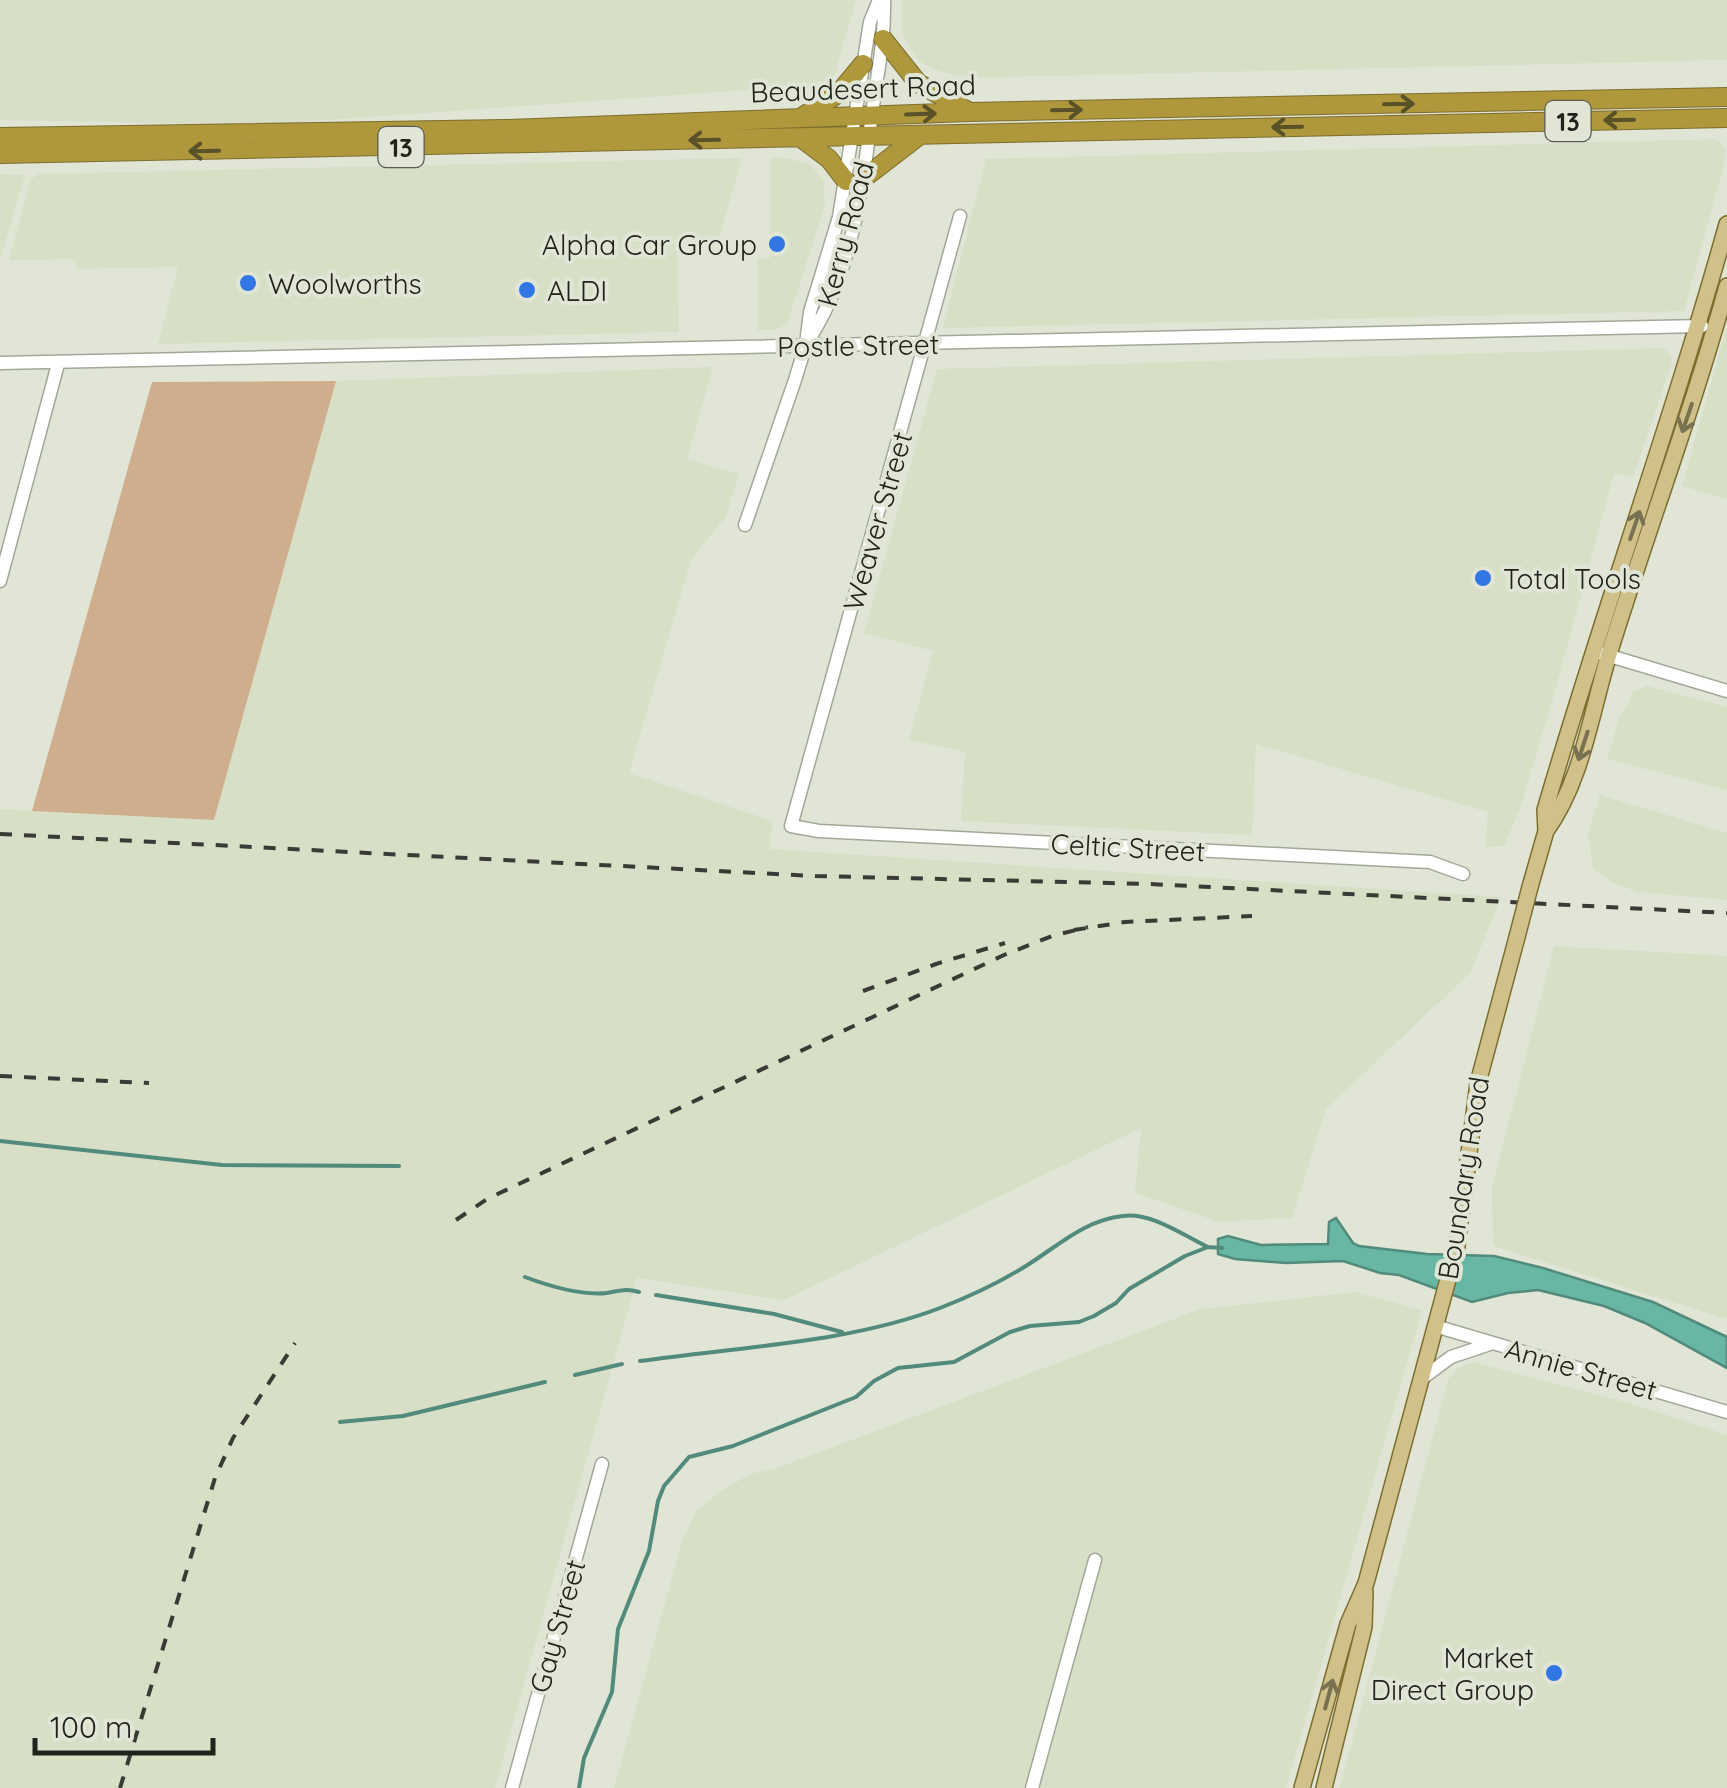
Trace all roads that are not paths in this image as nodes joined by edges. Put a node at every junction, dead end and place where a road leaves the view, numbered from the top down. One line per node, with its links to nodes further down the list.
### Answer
1 (881, 0): 2 (street, Kerry Road); 3 (street, Kerry Road)
2 (883, 39): 5 (highway); 6 (street, Kerry Road)
3 (863, 64): 6 (street, Kerry Road); 7 (highway)
4 (1727, 97): 5 (highway, Beaudesert Road / 13, one-way to 4)
5 (970, 112): 6 (highway, Beaudesert Road / 13, one-way to 5)
6 (864, 116): 7 (highway, Beaudesert Road / 13); 10 (street, Kerry Road)
7 (802, 117): 11 (highway, Beaudesert Road / 13)
8 (1724, 121): 9 (highway, Beaudesert Road / 13, one-way to 9)
9 (920, 135): 10 (highway, Beaudesert Road / 13); 14 (highway)
10 (861, 137): 12 (highway, Beaudesert Road / 13); 14 (street, Kerry Road)
11 (0, 138)
12 (802, 138): 13 (highway, Beaudesert Road / 13, one-way to 13); 14 (highway)
13 (0, 154)
14 (855, 180): 20 (street, Kerry Road)
15 (960, 216): 21 (street, Weaver Street)
16 (1727, 224): 19 (main road, Boundary Road)
17 (1727, 286): 18 (main road, Boundary Road)
18 (1716, 325): 19 (street, Postle Street); 27 (main road, Boundary Road, one-way to 27)
19 (1698, 326): 21 (street, Postle Street); 26 (main road, Boundary Road, one-way to 19)
20 (806, 344): 21 (street, Postle Street); 23 (street, Postle Street); 24 (street, Kerry Road)
21 (924, 344): 29 (street, Weaver Street)
22 (0, 363): 23 (street, Postle Street)
23 (58, 364): 25 (street)
24 (746, 525)
25 (0, 581)
26 (1592, 650): 27 (street); 30 (main road, Boundary Road)
27 (1609, 655): 28 (street); 30 (main road, Boundary Road, one-way to 30)
28 (1727, 691)
29 (791, 826): 31 (street, Celtic Street)
30 (1546, 831): 32 (main road, Boundary Road, bridge)
31 (1463, 874)
32 (1435, 1326): 33 (street, Annie Street); 34 (main road, Boundary Road)
33 (1492, 1344): 34 (street); 35 (street, Annie Street)
34 (1420, 1380): 38 (main road, Boundary Road)
35 (1727, 1412)
36 (602, 1464): 39 (street, Gay Street)
37 (1095, 1560): 40 (street)
38 (1366, 1583): 41 (main road, Boundary Road, one-way to 38); 42 (main road, Boundary Road)
39 (512, 1788)
40 (1032, 1788)
41 (1302, 1788)
42 (1324, 1788)

